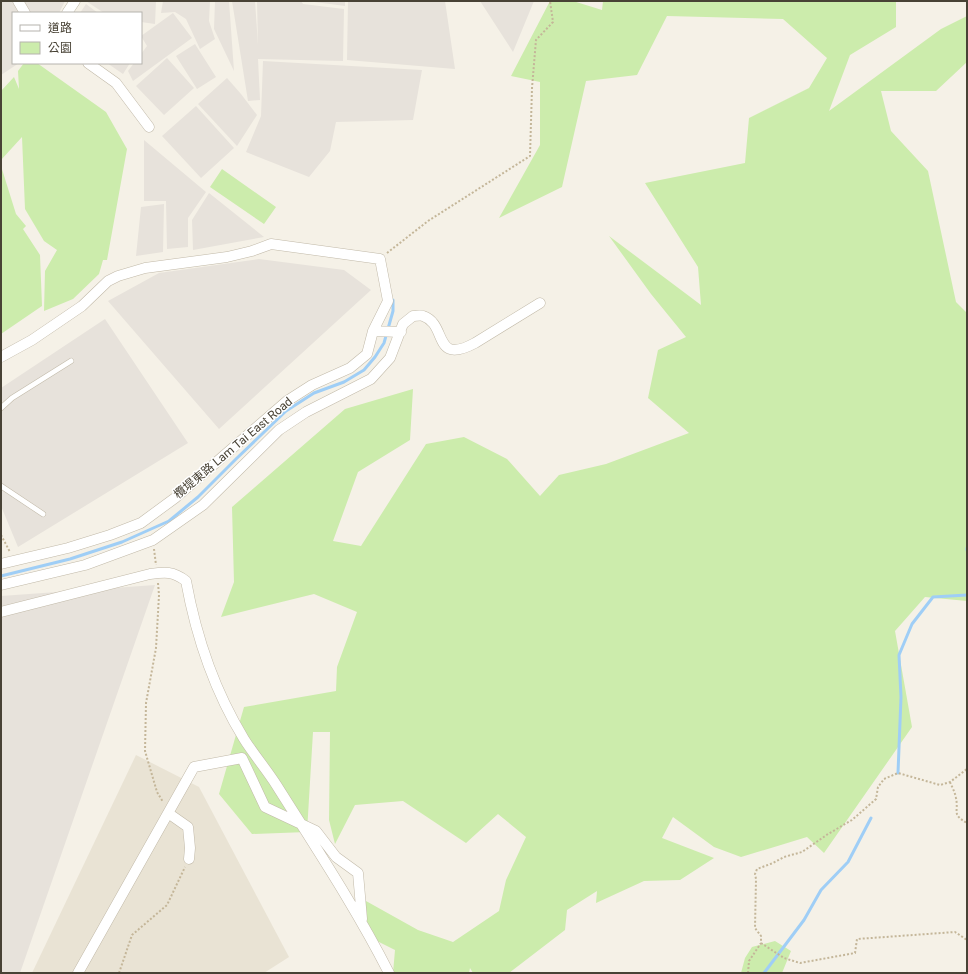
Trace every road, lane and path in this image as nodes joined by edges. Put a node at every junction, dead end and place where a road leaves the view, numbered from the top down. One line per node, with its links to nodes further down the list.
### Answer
1 (18, 1): 4 (street)
2 (75, 1): 5 (street)
3 (550, 1): 8 (path)
4 (25, 12)
5 (68, 12)
6 (89, 64): 7 (street)
7 (149, 127)
8 (380, 259): 10 (street, 欖堤東路 Lam Tai East Road); 12 (street)
9 (540, 303): 11 (street)
10 (378, 331): 11 (street); 19 (street, 欖堤東路 Lam Tai East Road)
11 (398, 332): 18 (street)
12 (1, 357)
13 (71, 361): 14 (lane)
14 (1, 408)
15 (1, 486): 16 (lane)
16 (43, 514)
17 (1, 536): 19 (path)
18 (153, 540): 21 (path); 23 (street)
19 (14, 561): 20 (street, 欖堤東路 Lam Tai East Road)
20 (1, 564)
21 (157, 571)
22 (157, 579): 27 (path)
23 (1, 585)
24 (1, 612): 34 (street)
25 (967, 768): 26 (path)
26 (950, 782): 28 (path); 31 (path)
27 (168, 812): 29 (street); 32 (street); 35 (street)
28 (967, 823)
29 (189, 859): 33 (path)
30 (967, 940): 31 (path)
31 (761, 943): 36 (path)
32 (78, 973)
33 (119, 973)
34 (389, 973)
35 (394, 973)
36 (748, 973)

